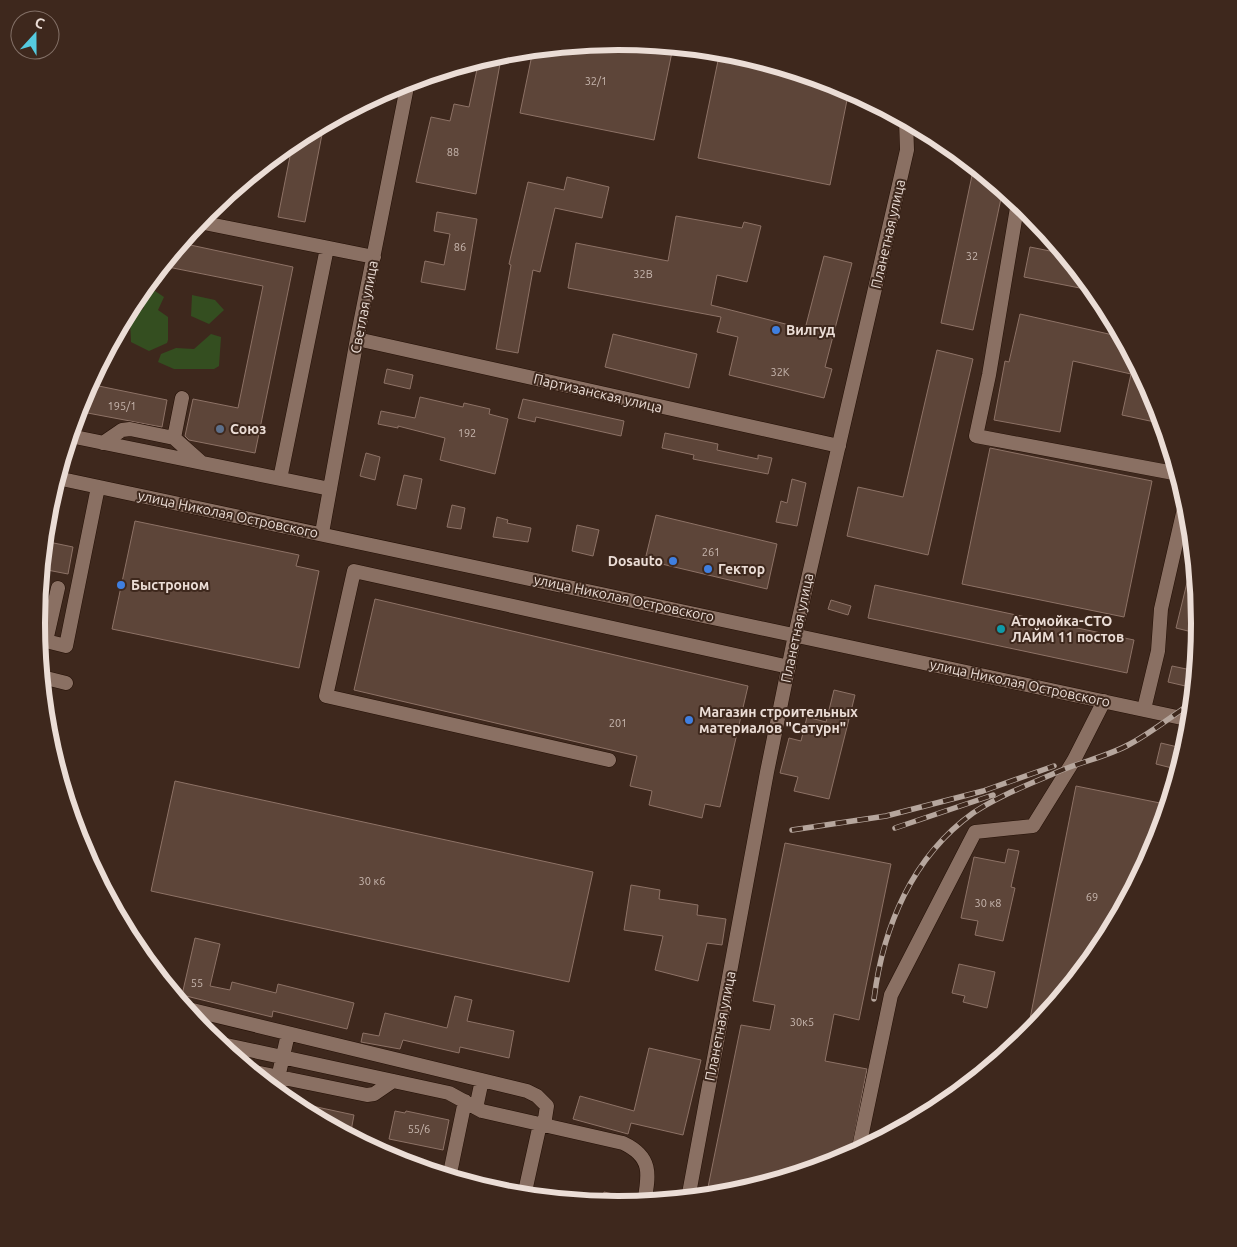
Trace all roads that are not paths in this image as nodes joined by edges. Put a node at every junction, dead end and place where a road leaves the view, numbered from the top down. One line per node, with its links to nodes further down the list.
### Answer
1 (406, 91): 6 (street, Светлая улица)
2 (906, 128): 12 (street, Планетная улица)
3 (1017, 211): 14 (street)
4 (207, 224): 5 (street)
5 (327, 248): 6 (street); 15 (street)
6 (374, 257): 7 (street, Светлая улица)
7 (357, 339): 12 (street, Партизанская улица); 18 (street, Светлая улица)
8 (182, 398): 10 (street)
9 (76, 437): 11 (street)
10 (174, 438): 11 (street); 13 (street)
11 (103, 443): 13 (street)
12 (839, 446): 23 (street, Планетная улица)
13 (203, 464): 15 (street)
14 (1171, 473)
15 (280, 479): 18 (street)
16 (64, 480): 17 (street, улица Николая Островского)
17 (98, 487): 20 (street, улица Николая Островского); 24 (street)
18 (330, 489): 20 (street, Светлая улица)
19 (1182, 518): 29 (street)
20 (322, 534): 23 (street, улица Николая Островского)
21 (58, 588): 22 (street)
22 (45, 630)
23 (795, 635): 25 (street, Планетная улица); 28 (street, улица Николая Островского)
24 (45, 641)
25 (789, 667): 31 (street); 46 (street, Планетная улица)
26 (48, 678): 27 (street)
27 (66, 683)
28 (1104, 701): 29 (street, улица Николая Островского); 43 (street)
29 (1144, 710): 30 (street, улица Николая Островского)
30 (1184, 718)
31 (609, 760)
32 (196, 1011): 33 (street)
33 (288, 1034): 35 (street); 38 (street)
34 (231, 1046): 35 (street)
35 (283, 1057): 37 (street); 39 (street)
36 (264, 1074): 37 (street)
37 (278, 1077): 39 (street); 40 (street)
38 (482, 1080): 41 (street); 42 (street)
39 (393, 1081): 41 (street)
40 (277, 1083)
41 (470, 1105): 42 (street); 44 (street)
42 (542, 1124): 45 (street); 47 (street)
43 (860, 1143)
44 (451, 1172)
45 (526, 1189)
46 (689, 1192)
47 (645, 1196)

